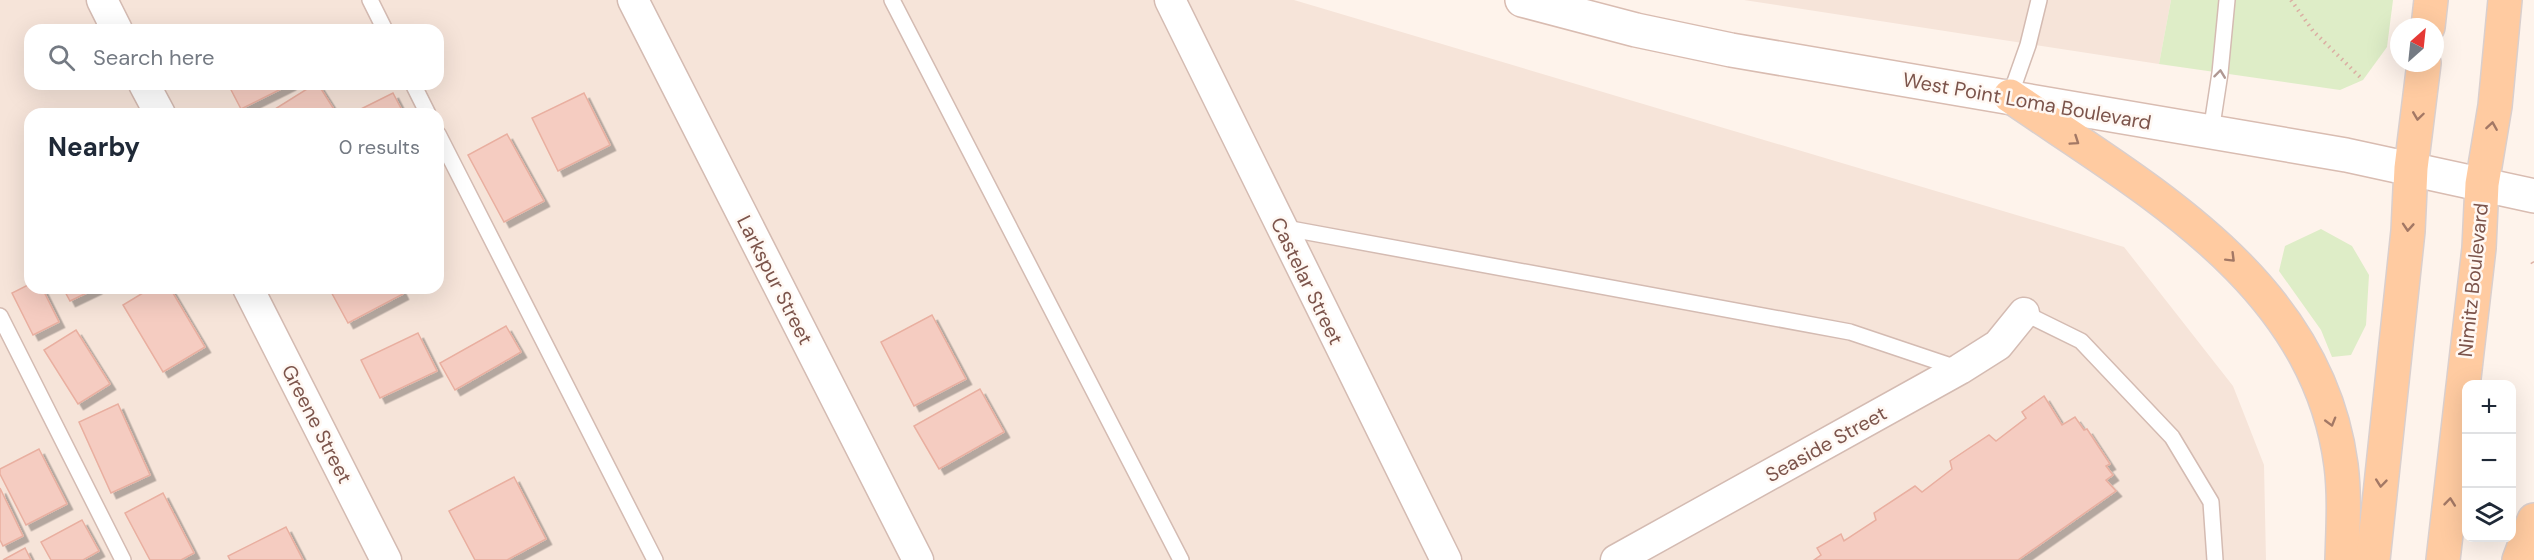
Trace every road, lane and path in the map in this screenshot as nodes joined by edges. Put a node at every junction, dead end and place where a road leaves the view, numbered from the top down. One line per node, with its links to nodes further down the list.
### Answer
1 (102, 0): 13 (street)
2 (370, 0): 14 (lane)
3 (633, 0): 36 (street, Larkspur Street)
4 (892, 0): 37 (lane)
5 (1170, 0): 27 (street, Castelar Street)
6 (1522, 0): 19 (main road, West Point Loma Boulevard)
7 (2038, 0): 19 (lane)
8 (2227, 0): 22 (lane, one-way to 8)
9 (2291, 0): 16 (path)
10 (2431, 0): 12 (main road)
11 (2505, 0): 25 (main road, Nimitz Boulevard, one-way to 11)
12 (2429, 18)
13 (114, 24)
14 (382, 24)
15 (2423, 72): 24 (main road, one-way to 24)
16 (2363, 80)
17 (147, 90): 20 (street)
18 (416, 90): 21 (lane)
19 (2010, 96): 22 (main road, West Point Loma Boulevard); 41 (main road, one-way to 41)
20 (157, 108)
21 (425, 108)
22 (2211, 132): 24 (main road, West Point Loma Boulevard)
23 (444, 146): 35 (lane)
24 (2411, 168): 25 (main road, West Point Loma Boulevard); 42 (main road, one-way to 42)
25 (2482, 184): 26 (main road, West Point Loma Boulevard); 43 (main road, Nimitz Boulevard, one-way to 25)
26 (2534, 196)
27 (1280, 227): 31 (lane); 38 (street, Castelar Street)
28 (251, 294): 34 (street, Greene Street)
29 (2024, 313): 31 (street, Seaside Street); 40 (lane)
30 (0, 316): 33 (lane)
31 (1960, 369): 39 (street, Seaside Street)
32 (2534, 520): 44 (main road)
33 (123, 560)
34 (386, 560)
35 (655, 560)
36 (918, 560)
37 (1181, 560)
38 (1446, 560)
39 (1616, 560)
40 (2215, 560)
41 (2342, 560)
42 (2373, 560)
43 (2443, 560)
44 (2519, 560)

